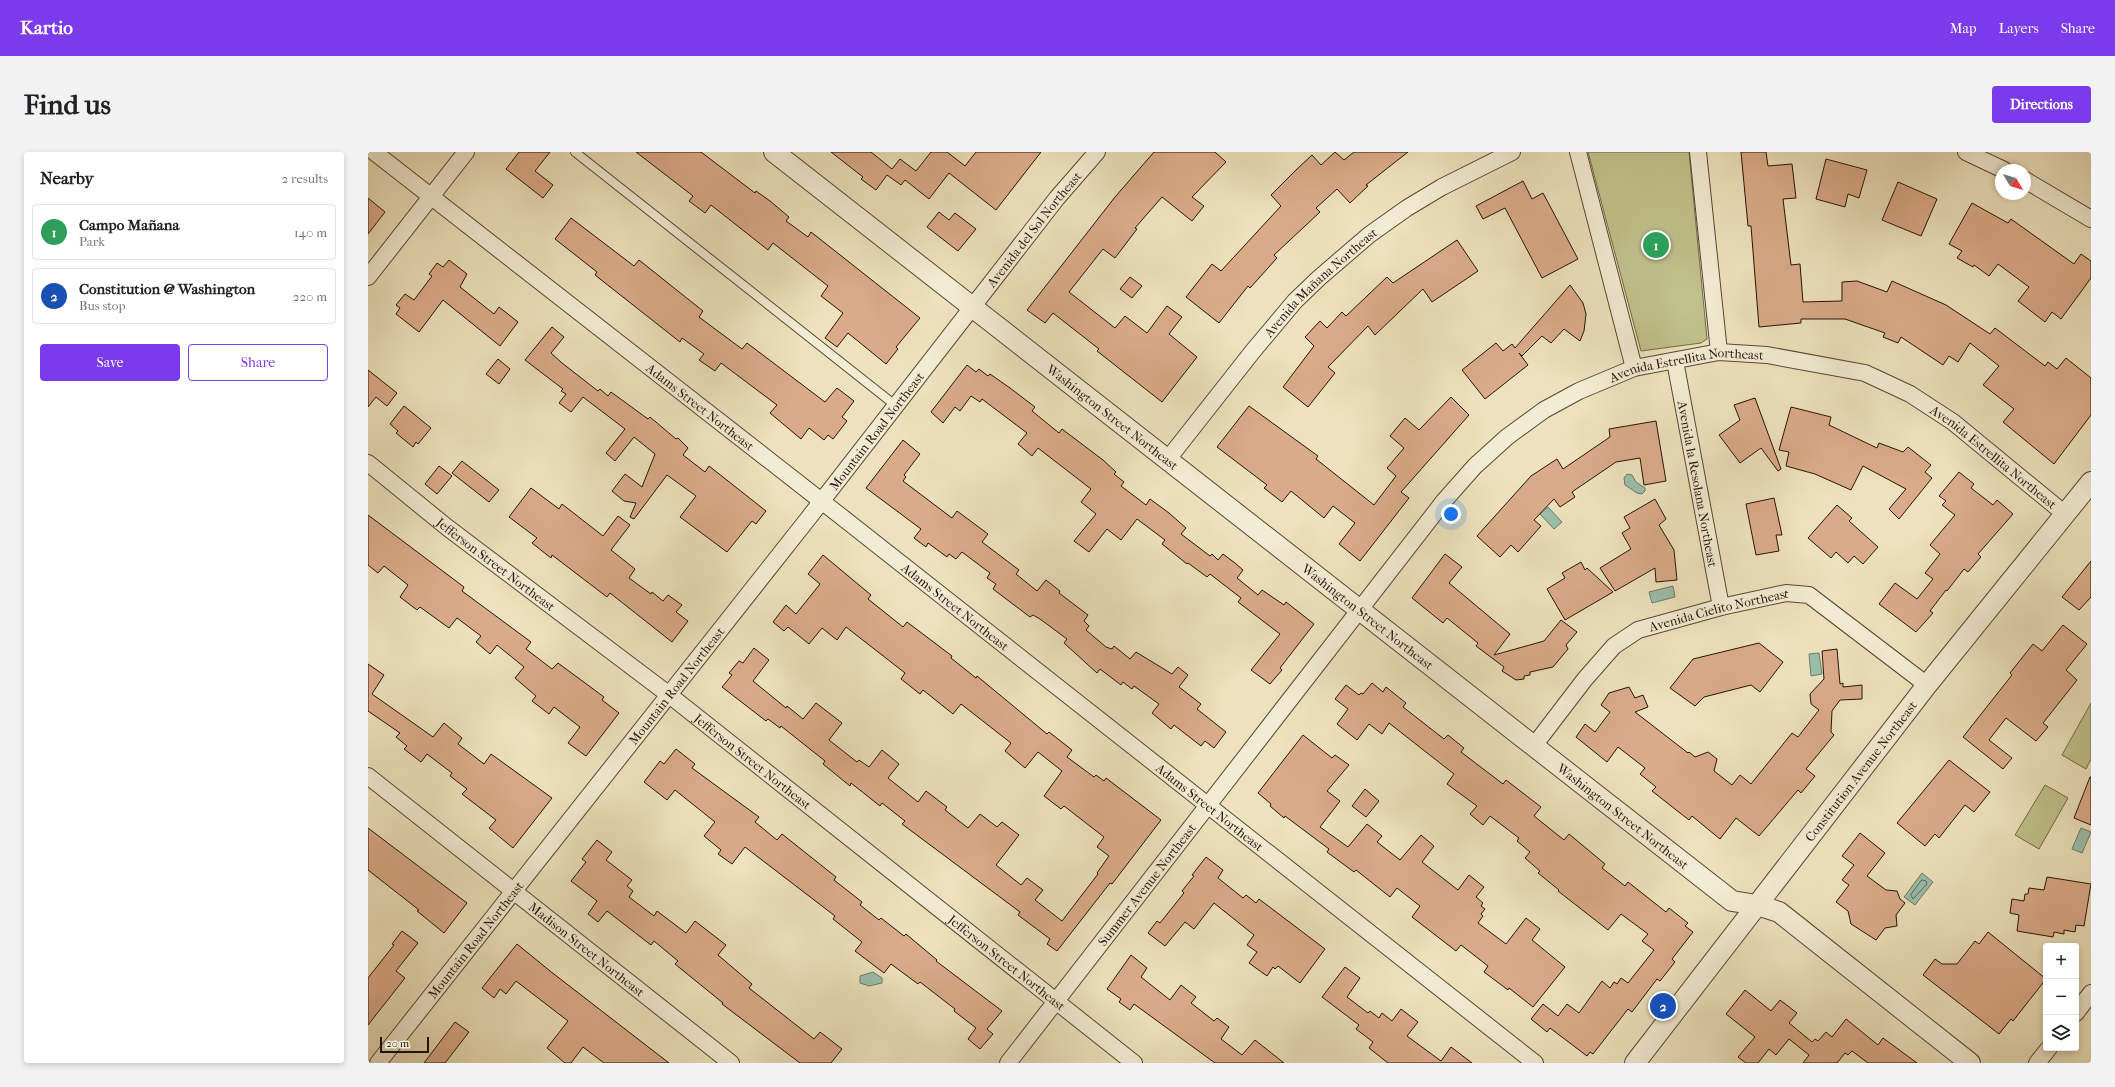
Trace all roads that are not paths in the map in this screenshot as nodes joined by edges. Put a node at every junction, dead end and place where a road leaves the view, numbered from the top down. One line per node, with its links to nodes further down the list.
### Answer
1 (374, 152): 12 (street, Adams Street Northeast)
2 (466, 152): 12 (street)
3 (575, 152): 19 (lane)
4 (775, 152): 15 (street, Washington Street Northeast)
5 (1097, 152): 15 (street, Avenida del Sol Northeast)
6 (1512, 152): 20 (street, Avenida Mañana Northeast)
7 (1578, 152): 18 (street)
8 (1698, 152): 16 (street)
9 (1966, 152): 10 (street)
10 (1995, 166)
11 (2031, 184): 13 (street)
12 (431, 196): 14 (street); 23 (street, Adams Street Northeast)
13 (2091, 219)
14 (368, 277)
15 (971, 307): 19 (street, Mountain Road Northeast); 20 (street, Washington Street Northeast)
16 (1719, 352): 17 (street, Avenida Estrellita Northeast); 24 (street, Avenida Estrellita Northeast)
17 (1675, 361): 18 (street, Avenida Estrellita Northeast); 25 (street, Avenida la Resolana Northeast)
18 (1634, 368): 26 (street, Avenida Estrellita Northeast)
19 (895, 405): 23 (street, Mountain Road Northeast)
20 (1168, 459): 26 (street, Washington Street Northeast)
21 (368, 463): 28 (street, Jefferson Street Northeast)
22 (2091, 482): 24 (street, Constitution Avenue Northeast)
23 (822, 501): 28 (street, Mountain Road Northeast); 31 (street, Adams Street Northeast)
24 (2065, 514): 27 (street, Constitution Avenue Northeast)
25 (1721, 607): 27 (street, Avenida Cielito Northeast); 29 (street, Avenida Cielito Northeast)
26 (1359, 611): 29 (street, Washington Street Northeast); 31 (street, Summer Avenue Northeast)
27 (1927, 686): 33 (street, Constitution Avenue Northeast)
28 (668, 694): 32 (street, Mountain Road Northeast); 35 (street, Jefferson Street Northeast)
29 (1533, 747): 33 (street, Washington Street Northeast)
30 (368, 776): 32 (street, Madison Street Northeast)
31 (1208, 805): 35 (street, Summer Avenue Northeast); 42 (street, Adams Street Northeast)
32 (514, 891): 38 (street, Mountain Road Northeast); 39 (street, Madison Street Northeast)
33 (1757, 905): 43 (street, Constitution Avenue Northeast); 44 (street, Washington Street Northeast)
34 (2091, 993): 36 (street)
35 (1057, 1002): 40 (street, Summer Avenue Northeast); 41 (street, Jefferson Street Northeast)
36 (2079, 1009)
37 (2047, 1051): 45 (street)
38 (378, 1063)
39 (731, 1063)
40 (1008, 1063)
41 (1134, 1063)
42 (1535, 1063)
43 (1635, 1063)
44 (1970, 1063)
45 (2037, 1063)

